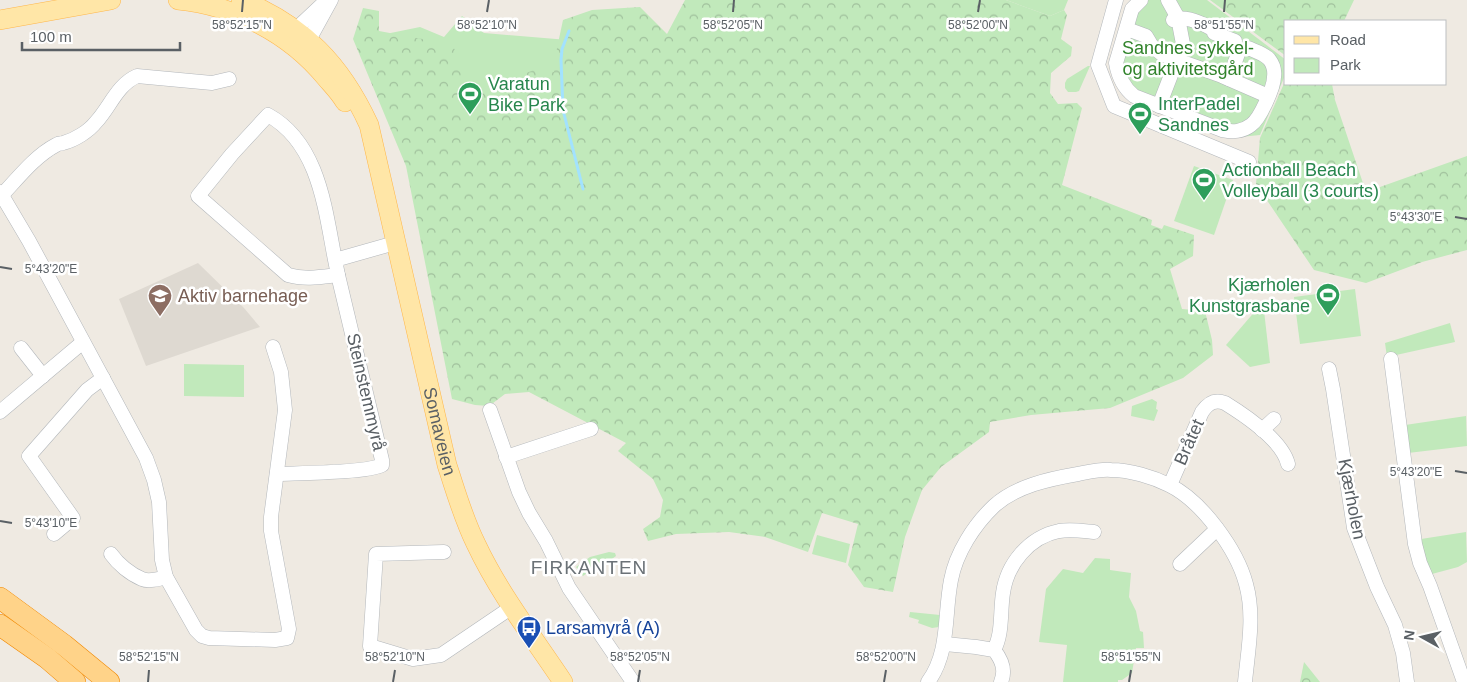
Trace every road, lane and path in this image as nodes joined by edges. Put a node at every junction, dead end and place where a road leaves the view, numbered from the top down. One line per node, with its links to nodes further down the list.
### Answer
1 (111, 0): 9 (main road)
2 (178, 0): 11 (main road, Somaveien)
3 (241, 0): 11 (main road, Somaveien)
4 (328, 0): 11 (street)
5 (331, 0): 11 (street)
6 (1116, 0): 18 (street)
7 (1141, 0): 10 (street)
8 (1176, 13): 12 (street); 13 (street)
9 (0, 20)
10 (1127, 29): 13 (street); 17 (street)
11 (299, 38): 20 (main road, Somaveien)
12 (1236, 44): 15 (street); 16 (street)
13 (1182, 56): 15 (street); 17 (street)
14 (229, 79): 19 (street)
15 (1229, 79): 16 (street)
16 (1268, 96): 17 (street)
17 (1159, 106)
18 (1249, 162)
19 (1, 193): 23 (street)
20 (395, 243): 21 (street); 47 (main road, Somaveien)
21 (335, 260): 22 (street, Steinstemmyrå); 22 (street, Steinstemmyrå)
22 (338, 275): 37 (street, Steinstemmyrå)
23 (83, 342): 28 (street); 29 (street)
24 (273, 347): 37 (street)
25 (21, 348): 28 (street)
26 (1391, 360): 59 (street)
27 (1329, 368): 58 (street, Kjærholen)
28 (43, 376): 31 (street)
29 (103, 378): 41 (street); 45 (street)
30 (490, 410): 35 (street)
31 (0, 412)
32 (1274, 419): 34 (street)
33 (592, 428): 35 (street)
34 (1262, 430): 36 (street, Bråtet); 38 (street, Bråtet)
35 (506, 457): 54 (street)
36 (1288, 464)
37 (277, 474): 45 (street)
38 (1170, 485): 39 (street); 49 (street)
39 (1217, 529): 44 (street); 57 (street)
40 (1094, 532): 50 (street)
41 (54, 534)
42 (444, 552): 47 (street)
43 (111, 554): 45 (street)
44 (1180, 564)
45 (166, 576)
46 (0, 598): 52 (highway)
47 (512, 607): 53 (main road, Somaveien)
48 (0, 624): 51 (highway)
49 (945, 644): 50 (street); 55 (street)
50 (994, 650): 56 (street)
51 (74, 682)
52 (109, 682)
53 (563, 682)
54 (633, 682)
55 (928, 682)
56 (1001, 682)
57 (1245, 682)
58 (1407, 682)
59 (1464, 682)

